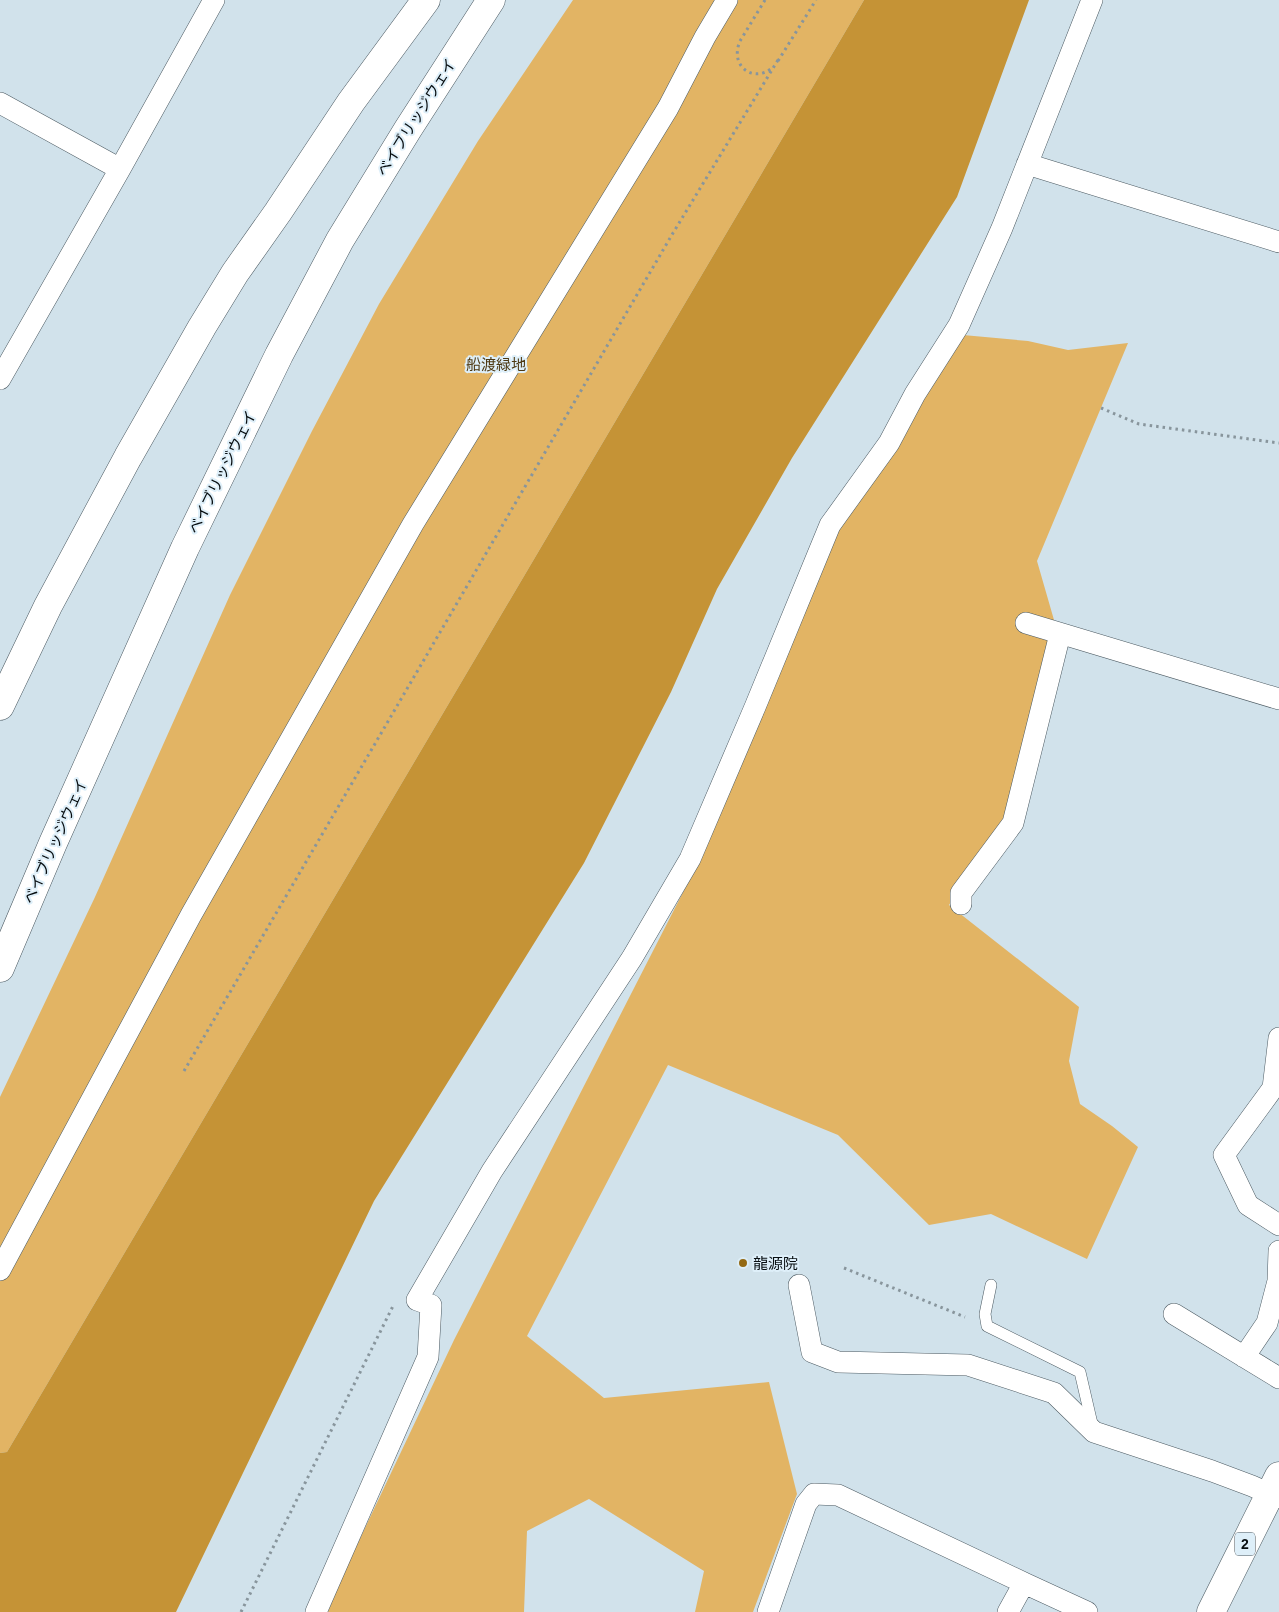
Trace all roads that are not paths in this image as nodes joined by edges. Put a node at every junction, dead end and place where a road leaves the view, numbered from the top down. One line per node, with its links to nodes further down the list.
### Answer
1 (214, 0): 8 (street)
2 (426, 0): 14 (street)
3 (492, 0): 15 (street, ベイブリッジウェイ)
4 (727, 0): 22 (street)
5 (1092, 0): 7 (street)
6 (0, 103): 8 (street)
7 (1027, 164): 9 (street); 31 (street)
8 (120, 170): 10 (street)
9 (1279, 242)
10 (0, 378)
11 (1026, 623): 12 (street)
12 (1060, 634): 13 (street); 16 (street)
13 (1279, 699)
14 (0, 706)
15 (31, 896): 17 (street); 18 (street, ベイブリッジウェイ)
16 (961, 904)
17 (0, 944)
18 (0, 968)
19 (1279, 1038): 20 (street)
20 (1279, 1225)
21 (1279, 1251): 26 (street)
22 (0, 1270)
23 (799, 1285): 28 (street)
24 (991, 1285): 28 (lane)
25 (1174, 1314): 26 (street)
26 (1244, 1357): 27 (street)
27 (1279, 1378)
28 (1094, 1432): 29 (street)
29 (1274, 1485): 35 (street, 2)
30 (1024, 1583): 32 (street); 33 (street); 34 (street)
31 (316, 1612)
32 (768, 1612)
33 (1008, 1612)
34 (1087, 1612)
35 (1211, 1612)

